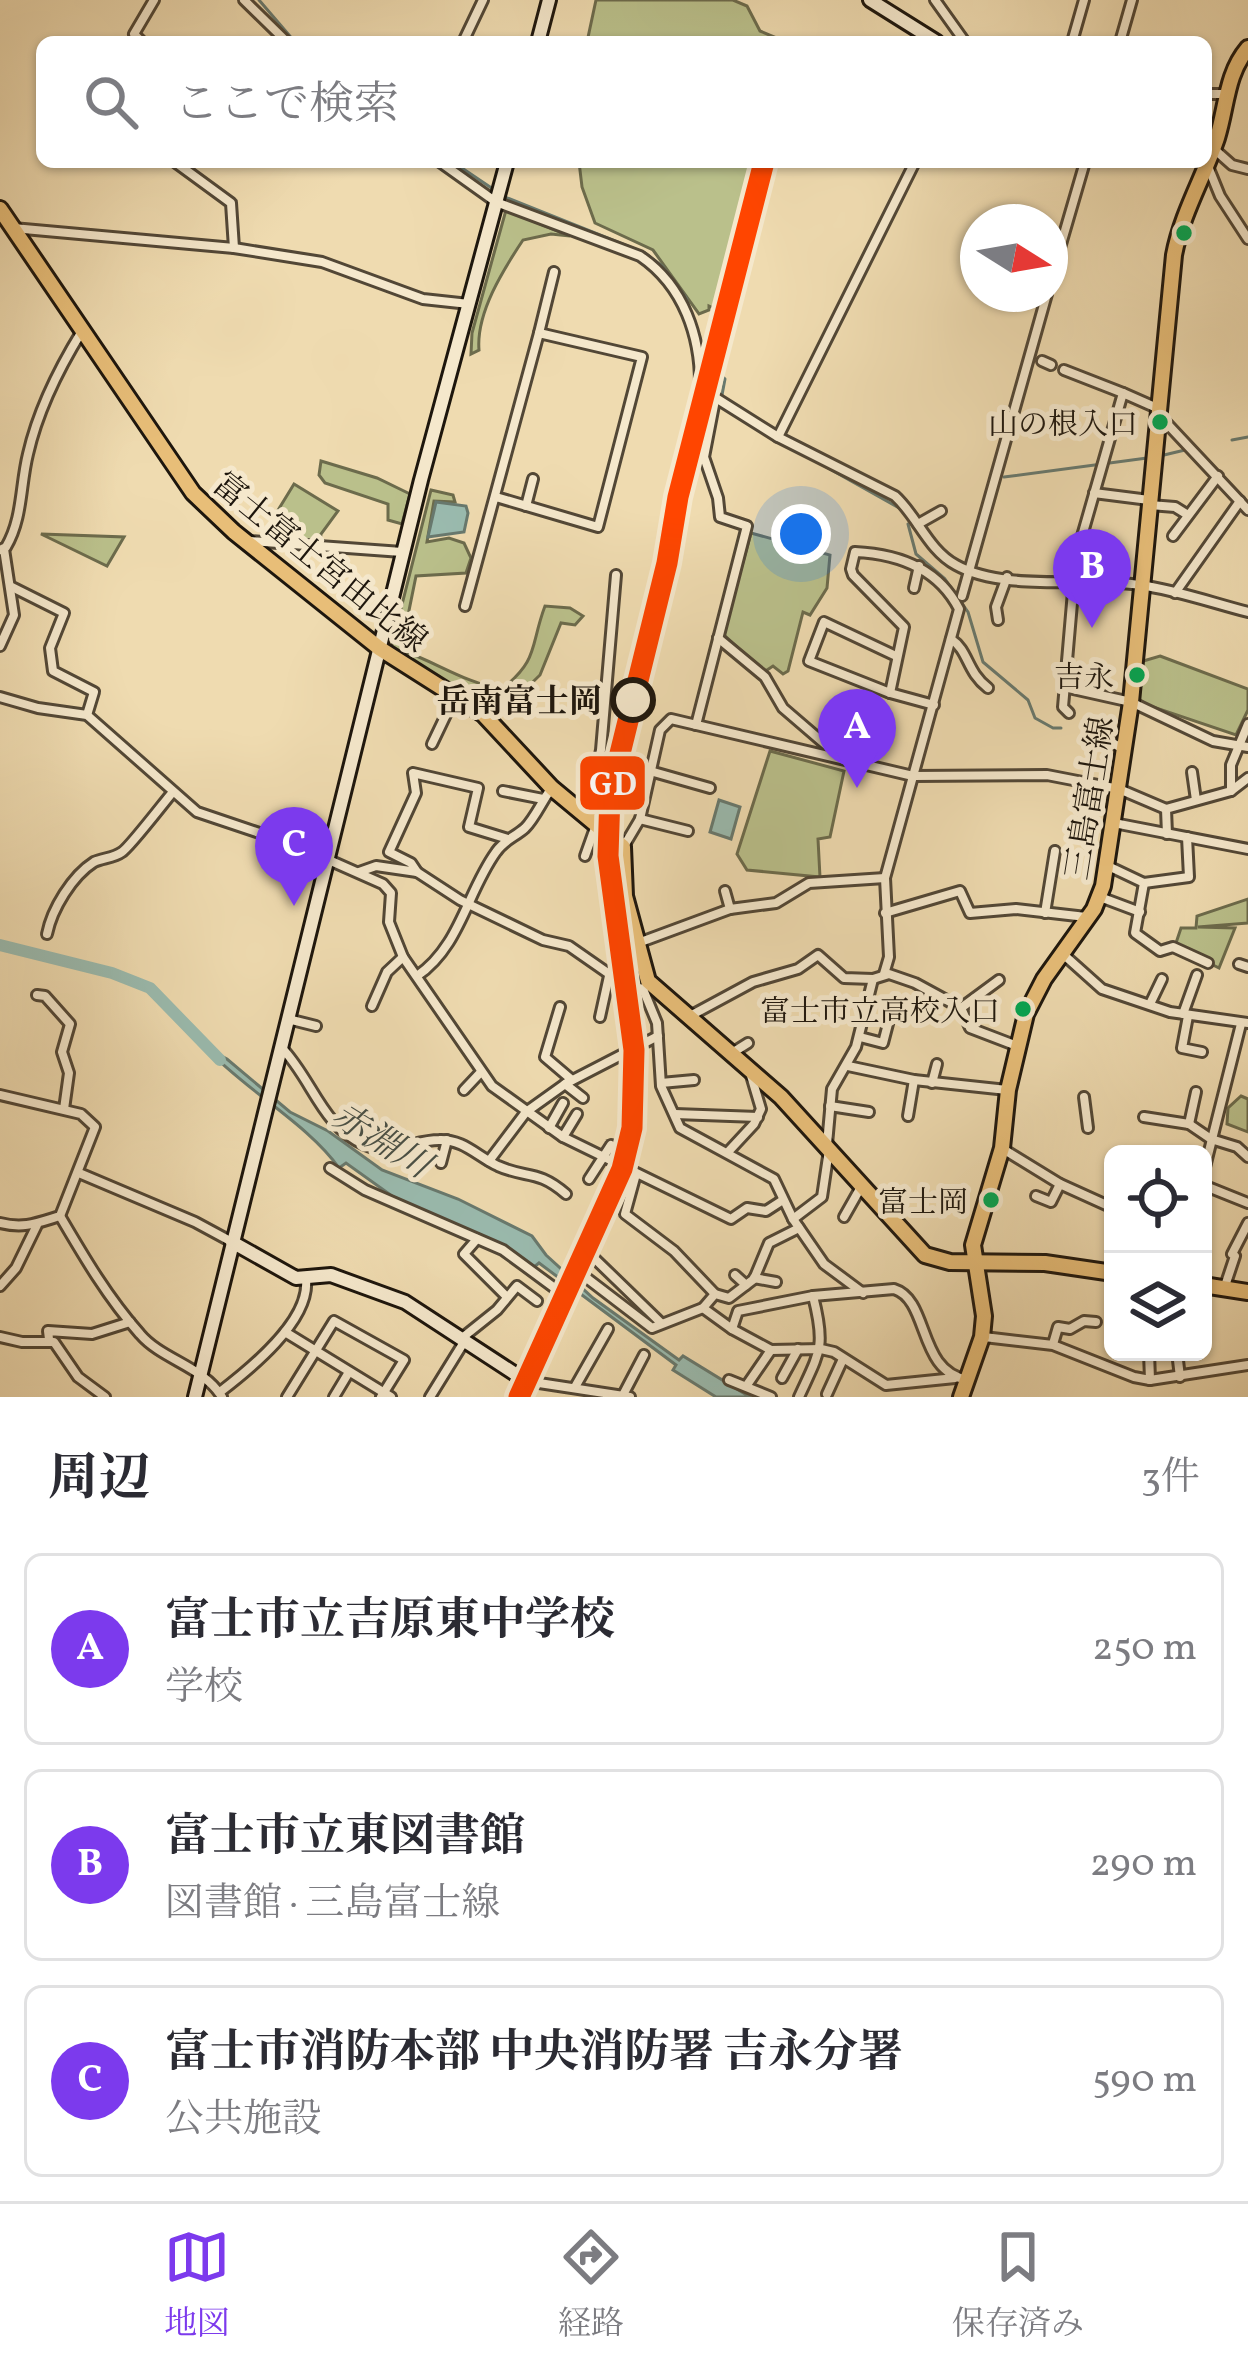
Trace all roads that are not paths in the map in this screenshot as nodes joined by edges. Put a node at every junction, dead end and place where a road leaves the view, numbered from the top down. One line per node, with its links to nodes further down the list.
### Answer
1 (154, 0): 9 (street)
2 (244, 0): 10 (street)
3 (483, 0): 11 (street)
4 (549, 0): 12 (street)
5 (870, 0): 13 (street)
6 (934, 0): 14 (street)
7 (1084, 0): 15 (street)
8 (1132, 0): 16 (street)
9 (136, 36)
10 (281, 36)
11 (466, 36)
12 (540, 36)
13 (928, 36)
14 (961, 36)
15 (1074, 36)
16 (1122, 36)
17 (1248, 48): 19 (main road, 三島富士線)
18 (1212, 94): 19 (street)
19 (1226, 94): 20 (main road, 三島富士線)
20 (1212, 143)
21 (1212, 155): 29 (street)
22 (1212, 165): 34 (street)
23 (183, 168): 35 (street)
24 (448, 168): 30 (street)
25 (505, 168): 30 (street)
26 (912, 168): 45 (street)
27 (1083, 168): 32 (street)
28 (1203, 168): 44 (main road, 三島富士線)
29 (1248, 169)
30 (496, 202): 37 (street); 43 (street)
31 (0, 208): 33 (main road, 富士富士宮由比線)
32 (1068, 220)
33 (14, 228): 35 (street); 39 (main road, 富士富士宮由比線)
34 (1247, 235)
35 (234, 248): 37 (street)
36 (554, 272): 40 (street)
37 (470, 304): 60 (street)
38 (1045, 312): 62 (street)
39 (82, 330): 58 (main road, 富士富士宮由比線); 59 (street)
40 (539, 333): 49 (street); 52 (street)
41 (1064, 370): 42 (street)
42 (1123, 393): 44 (street); 48 (street)
43 (715, 400): 45 (street); 74 (street)
44 (1158, 411): 46 (street); 51 (main road, 三島富士線)
45 (778, 437): 56 (street)
46 (1218, 476): 50 (street); 55 (street)
47 (532, 479): 52 (street)
48 (1094, 493): 51 (street); 65 (street)
49 (496, 497): 52 (street); 71 (street)
50 (1240, 501): 53 (street); 69 (street)
51 (1149, 503): 55 (street); 66 (main road, 三島富士線)
52 (526, 506)
53 (1248, 510)
54 (940, 511): 56 (street)
55 (1188, 514): 57 (street)
56 (918, 524): 62 (street)
57 (1173, 536)
58 (245, 540): 60 (street); 77 (main road, 富士富士宮由比線)
59 (2, 549): 67 (street)
60 (404, 552): 77 (street)
61 (919, 566): 68 (street); 75 (street); 78 (street)
62 (970, 571): 64 (street); 70 (street)
63 (616, 575): 108 (street)
64 (1007, 577): 65 (street); 73 (street)
65 (1075, 584): 66 (street); 79 (street)
66 (1141, 585): 69 (street); 84 (main road, 三島富士線)
67 (12, 587): 76 (street); 87 (street)
68 (914, 588)
69 (1174, 593): 72 (street)
70 (962, 596)
71 (465, 606)
72 (1248, 612)
73 (998, 620)
74 (718, 638): 88 (street); 94 (street)
75 (951, 639): 80 (street); 85 (street)
76 (0, 646)
77 (379, 648): 83 (main road, 富士富士宮由比線); 118 (street)
78 (896, 656): 81 (street); 81 (street)
79 (1064, 687): 84 (street); 86 (street)
80 (988, 688)
81 (890, 692): 85 (street)
82 (0, 697): 87 (street)
83 (455, 697): 91 (street); 104 (main road, 富士富士宮由比線)
84 (1131, 702): 92 (street); 93 (main road, 三島富士線)
85 (934, 705): 97 (street)
86 (1069, 713)
87 (87, 715): 103 (street)
88 (696, 724): 94 (street); 95 (street)
89 (1248, 724): 92 (street)
90 (1104, 738): 93 (street)
91 (432, 744)
92 (1243, 746): 102 (street)
93 (1125, 750): 100 (main road, 三島富士線)
94 (842, 759): 97 (street)
95 (650, 771): 99 (street); 107 (street)
96 (1192, 772): 105 (street)
97 (913, 776): 100 (street); 122 (street)
98 (1248, 778): 102 (street)
99 (710, 788)
100 (1119, 789): 106 (street); 109 (main road, 三島富士線)
101 (503, 791): 104 (street)
102 (1231, 791): 105 (street)
103 (172, 794): 118 (street); 132 (street)
104 (548, 794): 108 (main road, 富士富士宮由比線); 113 (street)
105 (1196, 801): 106 (street)
106 (1166, 809): 111 (street)
107 (640, 819): 110 (street); 114 (street)
108 (592, 821): 114 (main road, 富士富士宮由比線); 117 (street)
109 (1113, 823): 111 (street); 119 (main road, 三島富士線)
110 (688, 831)
111 (1167, 834): 112 (street)
112 (1187, 837): 115 (street); 123 (street)
113 (508, 839): 121 (street); 126 (street)
114 (623, 847): 133 (main road)
115 (1248, 849)
116 (1055, 851): 130 (street)
117 (585, 856)
118 (326, 858): 120 (street); 153 (street)
119 (1105, 864): 123 (street); 125 (main road, 三島富士線)
120 (358, 872): 121 (street); 135 (street)
121 (417, 872): 126 (street)
122 (885, 878): 127 (street); 129 (street)
123 (1144, 883): 128 (street)
124 (725, 891): 127 (street)
125 (1100, 897): 128 (street); 131 (main road, 三島富士線)
126 (469, 904): 139 (street); 140 (street)
127 (730, 910): 133 (street)
128 (1140, 912): 136 (street)
129 (885, 913): 130 (street); 137 (street)
130 (1045, 913): 131 (street)
131 (1088, 918): 134 (main road, 三島富士線)
132 (47, 934)
133 (638, 943): 144 (main road)
134 (1064, 955): 146 (street); 161 (main road, 三島富士線)
135 (404, 958): 139 (street); 147 (street)
136 (1208, 963)
137 (884, 974): 141 (street); 149 (street)
138 (1197, 975): 150 (street)
139 (416, 976): 167 (street)
140 (609, 976): 144 (street); 152 (street)
141 (873, 980): 151 (street); 158 (street)
142 (999, 980): 149 (street)
143 (1162, 980): 146 (street)
144 (646, 986): 151 (main road); 157 (street)
145 (38, 995): 181 (street)
146 (1150, 1004): 150 (street)
147 (372, 1006)
148 (560, 1007): 170 (street)
149 (962, 1008): 161 (street)
150 (1185, 1015): 155 (street); 162 (street)
151 (690, 1016): 163 (main road)
152 (601, 1017)
153 (287, 1019): 156 (street); 160 (street)
154 (889, 1021): 158 (street)
155 (1244, 1024): 193 (street)
156 (316, 1026)
157 (658, 1036): 170 (street); 172 (street)
158 (860, 1037): 165 (street)
159 (748, 1043): 163 (street)
160 (280, 1046): 194 (street); 223 (street)
161 (1018, 1046): 174 (main road, 三島富士線)
162 (1202, 1052)
163 (732, 1053): 166 (main road)
164 (937, 1064): 171 (street)
165 (848, 1066): 169 (street); 180 (street)
166 (750, 1070): 187 (street); 197 (main road)
167 (480, 1073): 173 (street); 182 (street)
168 (694, 1079): 172 (street)
169 (914, 1080): 171 (street); 186 (street)
170 (568, 1082): 178 (street); 182 (street)
171 (932, 1082): 174 (street)
172 (661, 1083): 185 (street)
173 (464, 1090)
174 (1008, 1090): 198 (main road, 三島富士線)
175 (1196, 1092): 189 (street)
176 (0, 1095): 181 (street)
177 (1084, 1096): 191 (street)
178 (583, 1098)
179 (563, 1103): 190 (street)
180 (830, 1106): 183 (street); 197 (street)
181 (64, 1109): 205 (street)
182 (526, 1112): 190 (street); 202 (street)
183 (869, 1112)
184 (577, 1114): 192 (street)
185 (675, 1114): 187 (street); 199 (street)
186 (908, 1116)
187 (758, 1117): 199 (street)
188 (1144, 1117): 189 (street)
189 (1190, 1124): 193 (street)
190 (549, 1128): 192 (street)
191 (1088, 1128)
192 (563, 1137): 201 (street)
193 (1211, 1139): 196 (street); 200 (street)
194 (447, 1140): 202 (street); 203 (street)
195 (611, 1145): 201 (street)
196 (1210, 1145)
197 (828, 1147): 209 (main road); 219 (street)
198 (1002, 1148): 208 (street); 226 (main road, 三島富士線)
199 (728, 1151): 213 (street)
200 (1248, 1157)
201 (602, 1158): 206 (street); 207 (street)
202 (490, 1161): 211 (street)
203 (441, 1163)
204 (330, 1168): 222 (street)
205 (80, 1173): 216 (street); 223 (street)
206 (637, 1174): 213 (street); 238 (street)
207 (589, 1180)
208 (1060, 1184): 212 (street); 215 (street)
209 (862, 1185): 217 (street); 226 (main road)
210 (1212, 1189): 214 (street)
211 (566, 1194)
212 (1036, 1196)
213 (783, 1200): 219 (street)
214 (1248, 1203)
215 (1104, 1204)
216 (60, 1216): 221 (street); 243 (street)
217 (844, 1217)
218 (0, 1223): 221 (street)
219 (796, 1223): 231 (street); 236 (street)
220 (1248, 1223): 235 (street)
221 (37, 1226): 233 (street)
222 (477, 1239): 239 (street); 267 (street)
223 (232, 1242): 230 (street); 264 (street)
224 (595, 1259): 245 (street)
225 (1248, 1262): 235 (street)
226 (974, 1263): 227 (main road); 250 (main road, 三島富士線)
227 (1104, 1272)
228 (735, 1275): 231 (street)
229 (584, 1276): 245 (street)
230 (306, 1280): 248 (street); 252 (street)
231 (750, 1282): 232 (street); 238 (street)
232 (776, 1282)
233 (0, 1286)
234 (1212, 1286): 235 (main road)
235 (1227, 1289): 237 (main road)
236 (863, 1292): 240 (street); 272 (street)
237 (1248, 1292)
238 (715, 1294): 242 (street)
239 (507, 1297): 241 (street); 252 (street)
240 (813, 1297): 247 (street); 255 (street)
241 (537, 1301)
242 (703, 1308): 245 (street); 247 (street)
243 (131, 1321): 251 (street); 264 (street)
244 (1096, 1322): 253 (street)
245 (662, 1324)
246 (608, 1328): 271 (street)
247 (731, 1329): 256 (street)
248 (285, 1332): 257 (street); 275 (street)
249 (0, 1336): 251 (street)
250 (982, 1337): 253 (street); 272 (main road, 三島富士線)
251 (49, 1340): 278 (street)
252 (463, 1341): 267 (street); 282 (street)
253 (1053, 1345): 269 (street)
254 (798, 1349): 255 (street); 256 (street); 266 (street)
255 (821, 1349): 259 (street); 284 (street)
256 (771, 1350): 270 (street)
257 (316, 1351): 263 (street); 276 (street); 280 (street)
258 (644, 1355): 277 (street)
259 (843, 1359): 272 (street); 274 (street)
260 (1149, 1361): 269 (street)
261 (1178, 1361): 265 (street)
262 (1248, 1365): 265 (street)
263 (349, 1372): 276 (street); 281 (street)
264 (200, 1375): 275 (street); 279 (street)
265 (1180, 1377): 269 (street)
266 (782, 1378)
267 (524, 1380): 273 (street)
268 (729, 1380): 270 (street)
269 (1150, 1380)
270 (747, 1385): 283 (street)
271 (575, 1387): 273 (street); 277 (street)
272 (962, 1388)
273 (550, 1392)
274 (827, 1394)
275 (221, 1395)
276 (386, 1396)
277 (626, 1396)
278 (105, 1397)
279 (195, 1397)
280 (287, 1397)
281 (334, 1397)
282 (430, 1397)
283 (771, 1397)
284 (799, 1397)

